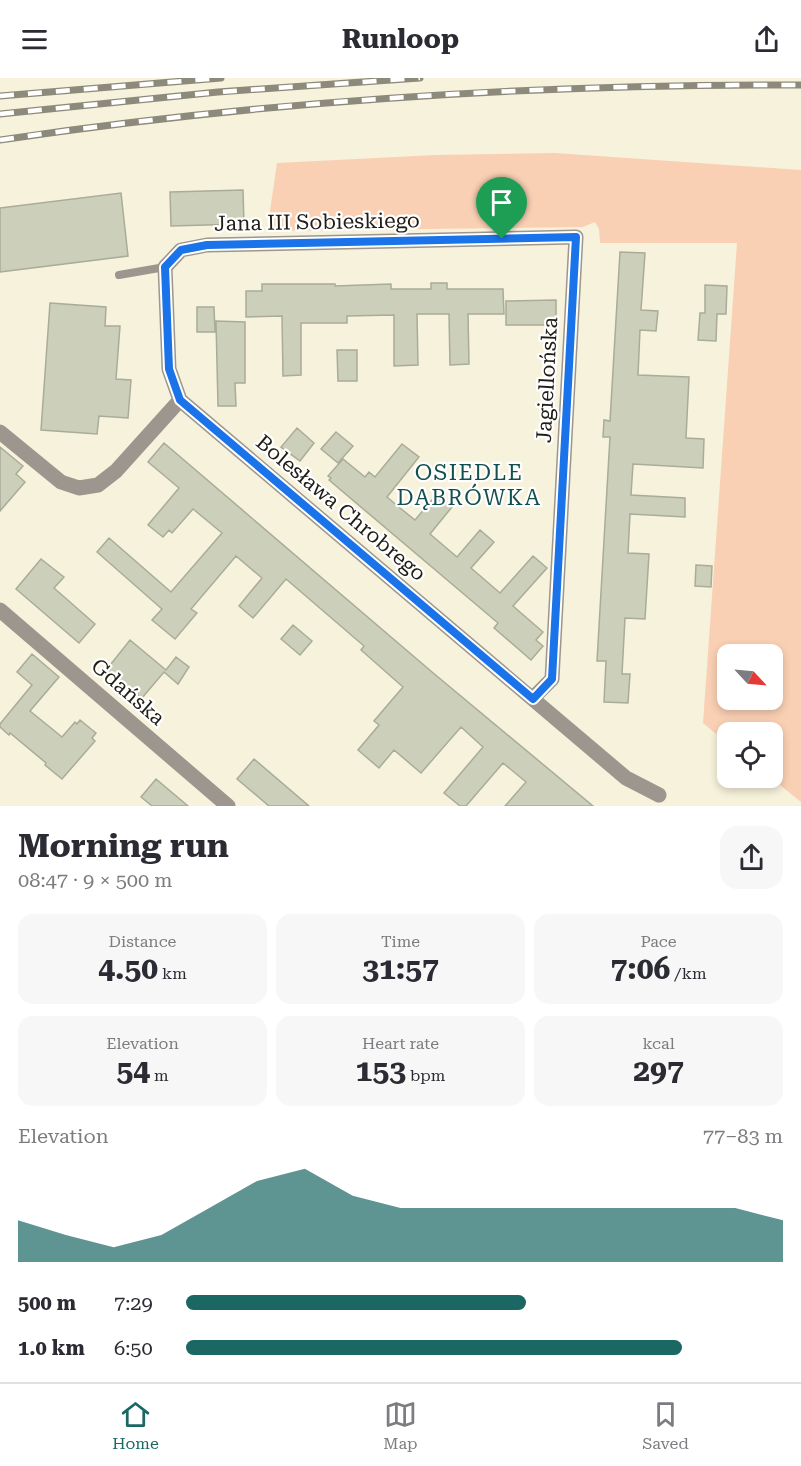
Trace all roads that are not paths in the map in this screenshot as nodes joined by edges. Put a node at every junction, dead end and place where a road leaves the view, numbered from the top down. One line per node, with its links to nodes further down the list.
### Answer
1 (576, 237): 2 (street, Jana III Sobieskiego); 7 (street, Jagiellońska)
2 (165, 267): 3 (lane); 4 (street)
3 (119, 275)
4 (180, 400): 5 (street); 7 (street, Bolesława Chrobrego)
5 (0, 432)
6 (0, 610): 9 (street, Gdańska)
7 (533, 699): 8 (street, Bolesława Chrobrego)
8 (659, 795)
9 (228, 806)

